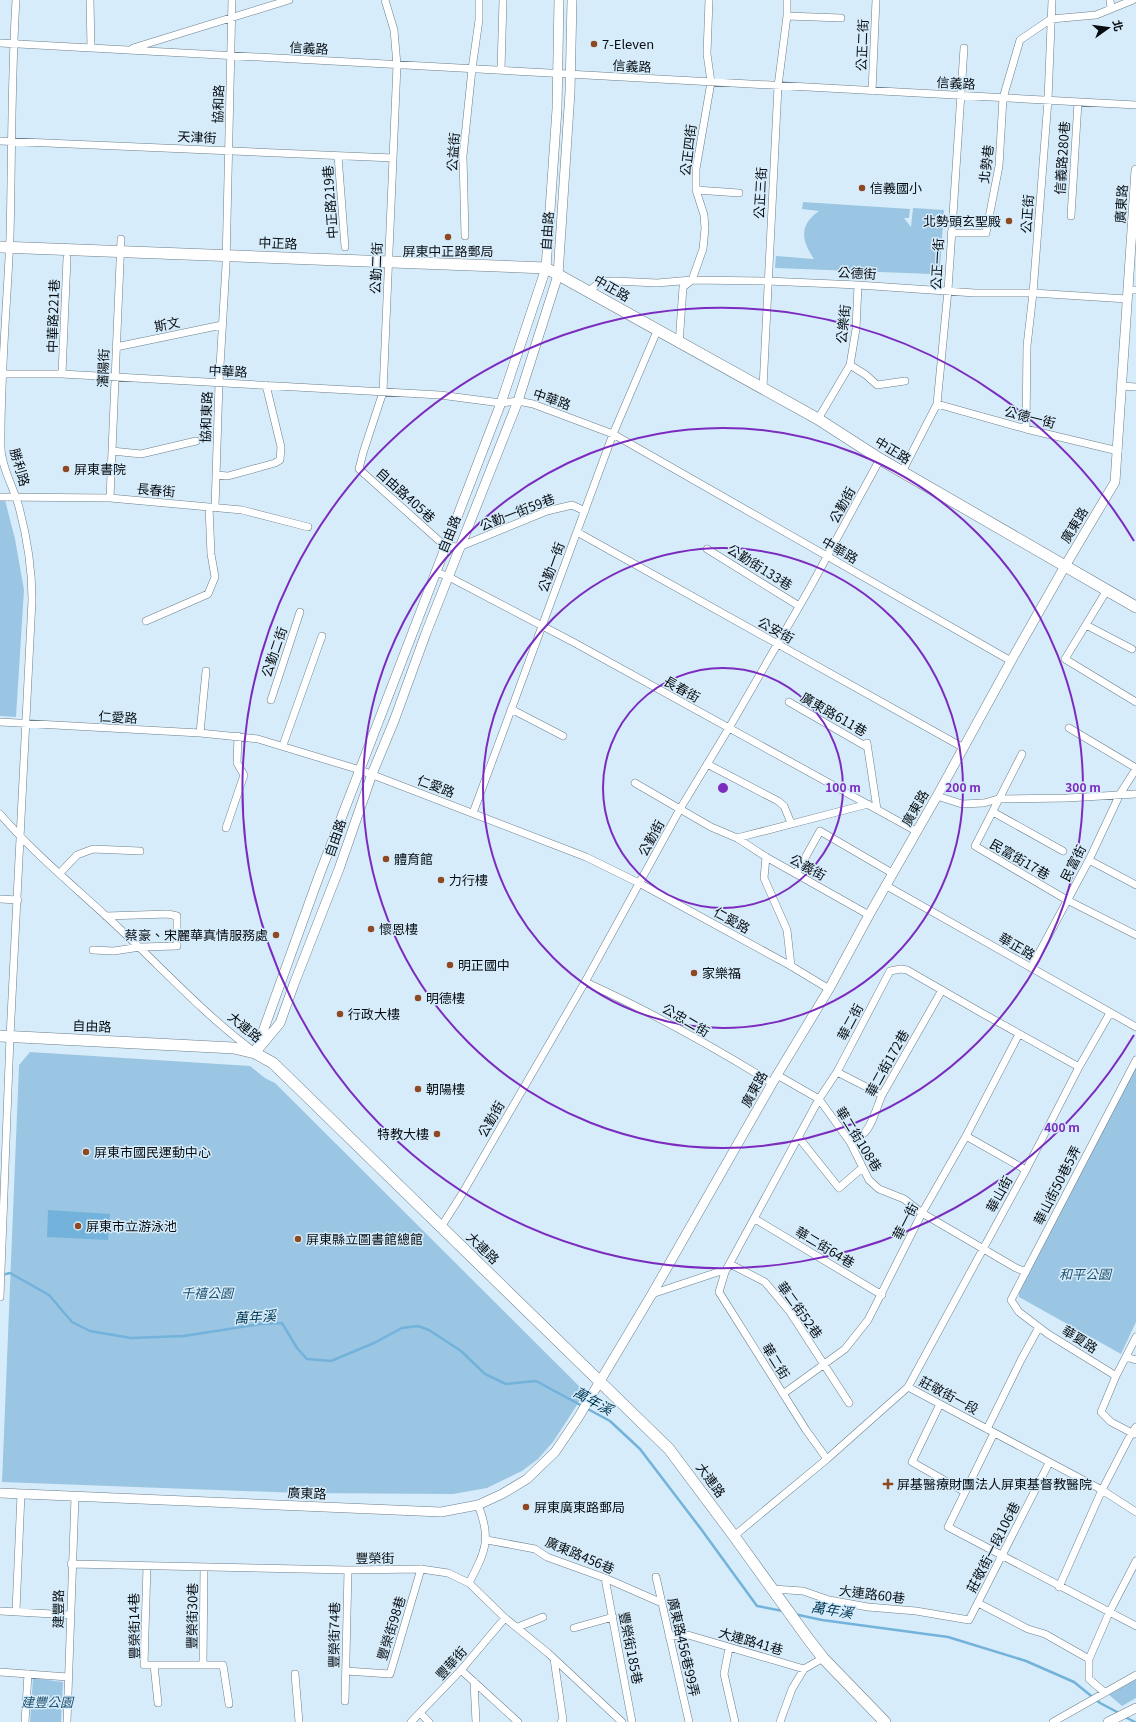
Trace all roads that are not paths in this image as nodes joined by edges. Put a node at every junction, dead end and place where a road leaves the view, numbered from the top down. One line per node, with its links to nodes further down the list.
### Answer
1 (16, 0): 22 (street, 勝利路)
2 (90, 0): 23 (street)
3 (232, 0): 18 (street, 協和路)
4 (289, 0): 18 (street, 信義路)
5 (385, 0): 27 (street, 公勤二街)
6 (479, 0): 28 (street, 公益街)
7 (503, 0): 29 (street)
8 (559, 0): 30 (street, 自由路)
9 (572, 0): 31 (street, 自由路)
10 (709, 0): 32 (street, 公正四街)
11 (787, 0): 17 (street, 公正三街)
12 (876, 0): 34 (street, 公正二街)
13 (1052, 0): 20 (street, 公正街)
14 (1110, 0): 16 (street)
15 (1134, 0): 16 (street)
16 (1111, 8): 20 (street)
17 (787, 16): 19 (street); 33 (street, 公正三街)
18 (232, 18): 25 (street, 信義路); 26 (street, 協和路)
19 (841, 18)
20 (1051, 19): 36 (street, 北勢巷); 37 (street, 公正街)
21 (0, 43): 22 (street, 信義路)
22 (13, 44): 23 (street, 信義路); 41 (street, 勝利路)
23 (91, 48): 25 (street, 信義路)
24 (964, 48): 35 (street, 公正一街)
25 (127, 50): 26 (street, 信義路)
26 (231, 56): 27 (street, 信義路); 42 (street, 協和路)
27 (397, 65): 28 (street, 信義路); 44 (street, 公勤二街)
28 (472, 69): 29 (street, 信義路); 50 (street, 公益街)
29 (501, 70): 30 (street, 信義路)
30 (558, 73): 31 (street, 信義路); 58 (street, 自由路)
31 (571, 74): 32 (street, 信義路); 59 (street, 自由路)
32 (711, 82): 33 (street, 信義路); 46 (street, 公正四街)
33 (778, 86): 34 (street, 信義路); 61 (street, 公正三街)
34 (872, 91): 35 (street, 信義路)
35 (960, 96): 36 (street, 信義路); 49 (street, 公正一街)
36 (1003, 98): 37 (street, 信義路); 49 (street, 北勢巷)
37 (1048, 100): 38 (street, 信義路); 65 (street, 公正街)
38 (1078, 102): 39 (street, 信義路); 48 (street, 信義路280巷)
39 (1136, 105)
40 (0, 141): 41 (street, 天津街)
41 (12, 141): 42 (street, 天津街); 52 (street, 勝利路)
42 (228, 151): 43 (street, 天津街); 55 (street, 協和路)
43 (338, 156): 44 (street, 天津街); 53 (street, 中正路219巷)
44 (393, 158): 57 (street, 公勤二街)
45 (1136, 170): 66 (street, 廣東路)
46 (696, 190): 47 (street); 60 (street, 公正四街)
47 (739, 193)
48 (1071, 216)
49 (951, 233): 63 (street, 公正一街)
50 (465, 236)
51 (121, 239): 54 (street, 瀋陽街)
52 (5, 247): 54 (main road, 中正路); 72 (street, 勝利路)
53 (345, 247)
54 (120, 252): 55 (main road, 中正路); 70 (street, 瀋陽街)
55 (226, 256): 57 (main road, 中正路); 67 (street, 協和東路)
56 (67, 258): 73 (street, 中華路221巷)
57 (389, 261): 58 (main road, 中正路); 81 (street, 公勤二街)
58 (546, 268): 59 (main road, 中正路); 83 (street, 自由路)
59 (558, 275): 64 (main road, 中正路); 82 (street, 自由路)
60 (692, 280): 61 (street, 公德街); 64 (street, 公德街); 69 (street, 公正四街)
61 (767, 281): 62 (street, 公德街); 80 (street, 公正三街)
62 (858, 285): 63 (street, 公德街); 71 (street, 公樂街)
63 (948, 290): 65 (street, 公德街); 84 (street, 公正一街)
64 (589, 292): 68 (main road, 中正路)
65 (1033, 293): 66 (street, 公德街); 86 (street, 公正街)
66 (1130, 293): 78 (street, 廣東路)
67 (222, 325): 70 (street, 斯文); 76 (street, 協和東路)
68 (657, 331): 69 (main road, 中正路); 87 (street, 公勤一街)
69 (679, 344): 80 (main road, 中正路)
70 (116, 347): 74 (street, 瀋陽街)
71 (850, 365): 75 (street); 85 (street, 公樂街)
72 (2, 374): 73 (street, 中華路); 95 (street, 勝利路)
73 (62, 374): 74 (street, 中華路)
74 (115, 377): 76 (street, 中華路); 89 (street, 瀋陽街)
75 (904, 381)
76 (219, 382): 77 (street, 中華路); 94 (street, 協和東路)
77 (266, 385): 81 (street, 中華路); 94 (street)
78 (1122, 386): 79 (street); 90 (street, 廣東路)
79 (1136, 387)
80 (763, 388): 85 (main road, 中正路)
81 (384, 392): 83 (street, 中華路); 92 (street, 公勤二街)
82 (518, 401): 83 (street, 中華路); 87 (street, 中華路); 103 (street, 自由路)
83 (501, 403): 102 (street, 自由路)
84 (937, 404): 86 (street, 公德一街); 93 (street, 公正一街)
85 (818, 420): 91 (main road, 中正路)
86 (1026, 429): 90 (street, 公德一街)
87 (613, 434): 99 (street, 公勤一街); 105 (street, 中華路)
88 (196, 441): 89 (street)
89 (112, 451): 97 (street, 瀋陽街)
90 (1118, 451): 106 (street, 廣東路)
91 (880, 459): 93 (main road, 中正路); 105 (street, 公勤街)
92 (359, 469): 102 (street, 自由路405巷)
93 (902, 472): 106 (main road, 中正路)
94 (216, 475): 98 (street, 協和東路)
95 (16, 496): 96 (street, 長春街); 97 (street, 長春街); 126 (street, 勝利路)
96 (0, 497)
97 (110, 498): 98 (street, 長春街)
98 (212, 507): 100 (street, 長春街); 113 (street, 協和東路)
99 (585, 511): 101 (street, 公勤一街); 103 (street, 公勤一街59巷)
100 (308, 527)
101 (577, 532): 115 (street, 公勤一街); 117 (street, 公安街)
102 (445, 546): 103 (street); 107 (street, 自由路)
103 (458, 548): 108 (street, 自由路)
104 (707, 549): 110 (street, 公勤街133巷)
105 (827, 556): 110 (street, 公勤街); 119 (street, 中華路)
106 (1065, 566): 109 (main road, 中正路); 119 (street, 廣東路)
107 (435, 572): 108 (street, 長春街); 137 (street, 自由路)
108 (447, 576): 115 (street, 長春街); 138 (street, 自由路)
109 (1107, 590): 111 (main road, 中正路); 114 (street)
110 (799, 606): 117 (street, 公勤街)
111 (1136, 606)
112 (300, 612): 121 (street, 公勤二街)
113 (146, 621)
114 (1086, 624): 118 (street); 122 (street)
115 (542, 626): 124 (street, 公勤一街); 127 (street, 長春街)
116 (322, 636): 132 (street)
117 (778, 645): 127 (street, 公勤街); 133 (street, 公安街)
118 (1132, 649)
119 (1011, 661): 133 (street, 廣東路)
120 (206, 671): 129 (street)
121 (271, 700)
122 (1135, 700)
123 (789, 702): 146 (street, 廣東路611巷)
124 (512, 709): 131 (street); 148 (street, 公勤一街)
125 (0, 722): 126 (street, 仁愛路)
126 (25, 724): 129 (street, 仁愛路); 153 (street, 勝利路)
127 (729, 728): 135 (street, 公勤街); 144 (street, 長春街)
128 (1069, 728): 136 (street)
129 (200, 733): 130 (street, 仁愛路)
130 (238, 736): 132 (street, 仁愛路); 151 (street)
131 (563, 736)
132 (283, 746): 137 (street, 仁愛路)
133 (964, 748): 142 (street, 廣東路)
134 (1022, 754): 143 (street, 民富街17巷)
135 (707, 764): 145 (street, 公勤街); 150 (street)
136 (1136, 768): 140 (street, 民富街)
137 (360, 770): 138 (street, 仁愛路); 182 (street, 自由路)
138 (372, 774): 148 (street, 仁愛路); 182 (street, 自由路)
139 (635, 783): 145 (street, 公義街)
140 (1120, 794): 141 (street); 143 (street); 158 (street, 民富街)
141 (1136, 794)
142 (937, 796): 143 (street); 152 (street, 廣東路)
143 (998, 799): 147 (street, 民富街17巷)
144 (868, 804): 146 (street, 長春街); 150 (street)
145 (680, 809): 154 (street, 公義街); 162 (street, 公勤街)
146 (877, 809): 152 (street, 長春街)
147 (993, 812): 155 (street); 167 (street, 民富街17巷)
148 (473, 813): 162 (street, 仁愛路)
149 (0, 814): 153 (street)
150 (791, 824): 154 (street)
151 (226, 828)
152 (916, 831): 160 (street, 廣東路)
153 (20, 837): 159 (street, 大連路); 166 (street, 勝利路)
154 (737, 838): 157 (street, 公義街)
155 (1063, 850)
156 (140, 852): 159 (street)
157 (766, 857): 161 (street, 公義街); 173 (street)
158 (1089, 860): 164 (street); 167 (street, 民富街)
159 (60, 873): 169 (street, 大連路)
160 (892, 873): 161 (street); 163 (street, 廣東路)
161 (796, 874): 168 (street, 公義街)
162 (639, 883): 173 (street, 仁愛路); 175 (street, 公勤街)
163 (885, 885): 168 (street, 廣東路); 174 (street, 華正路)
164 (1136, 885)
165 (0, 900): 166 (street)
166 (18, 900): 181 (street, 勝利路)
167 (1067, 900): 170 (street); 174 (street, 民富街)
168 (868, 915): 176 (street, 廣東路)
169 (106, 916): 171 (street, 大連路); 171 (street)
170 (1136, 935)
171 (140, 947): 172 (street); 182 (street, 大連路)
172 (93, 950)
173 (791, 966): 176 (street, 仁愛路)
174 (1031, 968): 178 (street, 華正路)
175 (584, 982): 186 (street, 公忠二街); 197 (street, 公勤街)
176 (829, 989): 186 (street, 廣東路)
177 (942, 990): 180 (street, 華二街); 185 (street, 華二街); 187 (street, 華二街172巷)
178 (1110, 1013): 179 (street, 華正路); 184 (street, 華山街)
179 (1136, 1027)
180 (1019, 1034): 184 (street, 華二街); 190 (street, 華一街)
181 (5, 1037): 182 (main road, 自由路); 189 (street, 勝利路)
182 (255, 1053): 197 (main road, 大連路)
183 (1136, 1060): 201 (street, 華山街50巷5弄)
184 (1079, 1067): 194 (street, 華山街)
185 (837, 1072): 187 (street); 188 (street, 華二街)
186 (774, 1079): 188 (street, 華二街108巷); 203 (street, 廣東路)
187 (882, 1095): 192 (street, 華二街172巷)
188 (820, 1099): 191 (street, 華二街); 192 (street, 華二街108巷)
189 (3, 1136): 202 (street, 勝利路)
190 (966, 1136): 194 (street); 195 (street, 華一街)
191 (799, 1138): 193 (street); 196 (street, 華二街)
192 (850, 1142): 193 (street, 華二街108巷)
193 (862, 1168): 195 (street, 華二街108巷)
194 (1026, 1170): 198 (street, 華山街)
195 (922, 1213): 198 (street, 華二街108巷); 204 (street, 華一街)
196 (755, 1219): 199 (street, 華二街); 204 (street, 華二街64巷)
197 (441, 1227): 213 (main road, 大連路)
198 (982, 1249): 201 (street, 華二街108巷); 214 (street, 華山街)
199 (730, 1264): 200 (street, 華二街); 211 (street, 華二街52巷)
200 (726, 1272): 203 (street); 215 (street, 華二街)
201 (1026, 1272): 206 (street, 華山街50巷5弄)
202 (0, 1292): 205 (street, 勝利路)
203 (652, 1294): 213 (street, 廣東路)
204 (882, 1295): 211 (street, 華一街)
205 (0, 1297)
206 (1010, 1300): 207 (street, 華夏路)
207 (1039, 1327): 212 (street, 華夏路); 219 (street)
208 (1136, 1337): 209 (street)
209 (1126, 1357): 210 (street); 212 (street)
210 (1136, 1360)
211 (825, 1365): 215 (street, 華一街); 216 (street, 華二街52巷)
212 (1116, 1376): 221 (street)
213 (600, 1381): 229 (street, 廣東路); 231 (main road, 大連路)
214 (908, 1387): 217 (street, 莊敬街一段); 222 (street, 莊敬街一段)
215 (783, 1394): 222 (street, 華二街)
216 (849, 1403)
217 (940, 1404): 219 (street, 莊敬街一段); 225 (street)
218 (1136, 1427): 221 (street)
219 (987, 1429): 220 (street, 莊敬街一段)
220 (994, 1434): 223 (street, 莊敬街一段); 225 (street)
221 (1133, 1434): 224 (street)
222 (827, 1458): 231 (street, 莊敬街一段)
223 (1049, 1463): 224 (street, 莊敬街一段); 233 (street, 莊敬街一段106巷)
224 (1102, 1490): 230 (street, 莊敬街一段); 243 (street)
225 (965, 1492): 233 (street)
226 (0, 1493): 227 (street, 廣東路)
227 (21, 1494): 228 (street, 廣東路); 248 (street)
228 (75, 1497): 229 (street, 廣東路); 235 (street, 建豐路)
229 (478, 1505): 232 (street)
230 (1136, 1512)
231 (734, 1536): 244 (main road, 大連路)
232 (487, 1540): 241 (street, 廣東路456巷); 242 (street)
233 (1002, 1557): 243 (street); 246 (street, 莊敬街一段106巷)
234 (1136, 1561): 249 (street)
235 (71, 1564): 236 (street, 豐榮街); 250 (street, 建豐路)
236 (147, 1566): 237 (street, 豐榮街); 263 (street, 豐榮街14巷)
237 (204, 1567): 239 (street, 豐榮街); 264 (street, 豐榮街30巷)
238 (421, 1569): 239 (street, 豐榮街); 242 (street, 豐榮街); 268 (street, 豐榮街98巷)
239 (348, 1570): 268 (street, 豐榮街74巷)
240 (656, 1577): 245 (street, 廣東路456巷99弄)
241 (605, 1578): 245 (street, 廣東路456巷); 252 (street, 豐榮街185巷)
242 (469, 1583): 253 (street, 豐榮街)
243 (1059, 1587): 249 (street)
244 (775, 1593): 254 (street, 大連路60巷); 260 (main road, 大連路)
245 (662, 1603): 258 (street, 廣東路456巷99弄)
246 (978, 1603): 254 (street, 莊敬街一段106巷); 262 (street)
247 (0, 1611): 248 (street)
248 (16, 1611): 250 (street)
249 (1109, 1613): 256 (street); 262 (street)
250 (70, 1614): 272 (street, 建豐路)
251 (543, 1617): 255 (street)
252 (613, 1617): 257 (street); 291 (street, 豐榮街185巷)
253 (505, 1618): 255 (street, 豐榮街); 266 (street, 豐華街)
254 (969, 1620)
255 (518, 1626): 261 (street, 豐榮街)
256 (1136, 1626)
257 (574, 1628)
258 (668, 1636): 259 (street, 大連路41巷); 292 (street, 廣東路456巷99弄)
259 (729, 1648): 265 (street, 大連路41巷); 293 (street)
260 (823, 1658): 265 (street); 295 (main road)
261 (554, 1659): 289 (street); 290 (street, 豐榮街)
262 (1089, 1659): 274 (street)
263 (154, 1665): 264 (street); 276 (street, 豐榮街14巷)
264 (203, 1665): 277 (street)
265 (804, 1669): 294 (street)
266 (462, 1670): 273 (street); 279 (street, 豐華街)
267 (0, 1672): 269 (street)
268 (346, 1672): 275 (street, 豐榮街74巷)
269 (28, 1674): 272 (street); 282 (street)
270 (295, 1674): 284 (street)
271 (1136, 1675): 274 (street)
272 (68, 1677): 283 (street, 建豐路)
273 (474, 1682): 287 (street); 288 (street)
274 (1104, 1692): 280 (street)
275 (346, 1701)
276 (158, 1703)
277 (229, 1704)
278 (1136, 1708): 281 (street)
279 (420, 1713): 285 (street, 豐華街); 286 (street)
280 (1055, 1721)
281 (1110, 1721)
282 (25, 1722)
283 (67, 1722)
284 (299, 1722)
285 (411, 1722)
286 (430, 1722)
287 (476, 1722)
288 (518, 1722)
289 (561, 1722)
290 (622, 1722)
291 (632, 1722)
292 (689, 1722)
293 (736, 1722)
294 (780, 1722)
295 (884, 1722)

